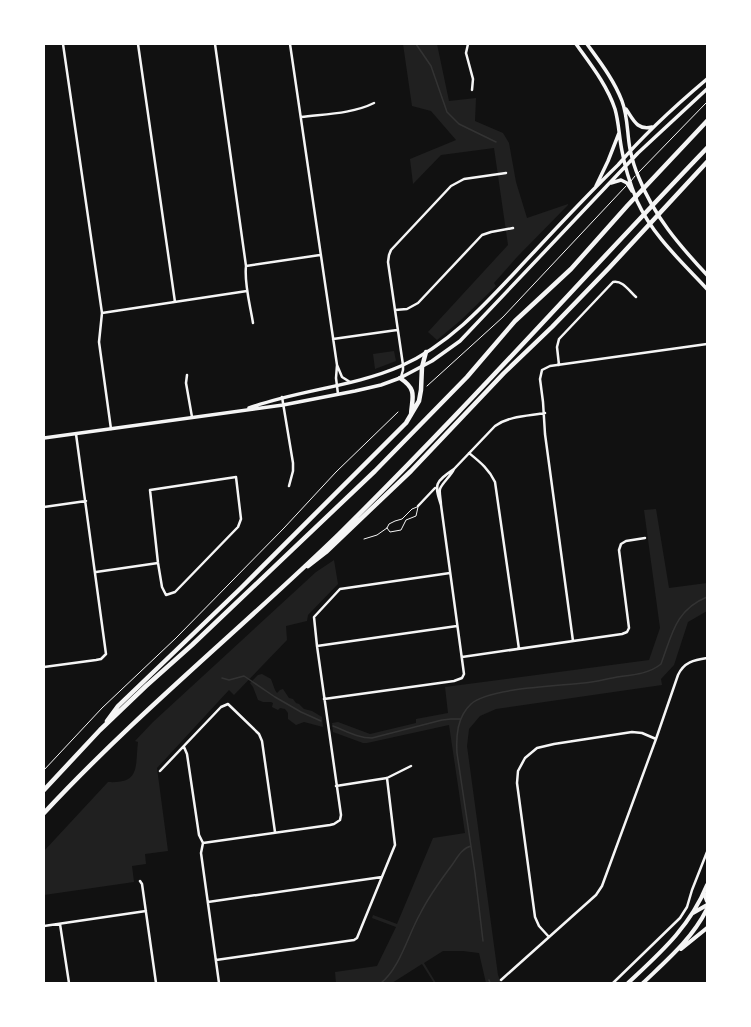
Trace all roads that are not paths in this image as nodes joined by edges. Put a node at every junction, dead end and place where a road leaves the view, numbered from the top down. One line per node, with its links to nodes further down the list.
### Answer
1 (64, 44): 37 (street)
2 (138, 44): 35 (street)
3 (215, 44): 30 (street)
4 (290, 44): 14 (street)
5 (468, 44): 10 (street)
6 (587, 44): 13 (main road)
7 (576, 45): 17 (main road)
8 (707, 79): 16 (main road)
9 (707, 89): 21 (main road)
10 (472, 90)
11 (707, 102): 51 (lane)
12 (374, 103): 14 (street)
13 (624, 106): 16 (main road); 19 (main road)
14 (301, 117): 29 (street)
15 (707, 121): 89 (highway)
16 (654, 126): 19 (main road)
17 (619, 131): 20 (main road); 26 (main road)
18 (707, 148): 80 (highway)
19 (630, 151): 20 (main road); 21 (main road)
20 (623, 159): 23 (main road); 26 (main road)
21 (632, 160): 23 (main road); 31 (main road)
22 (707, 162): 80 (highway)
23 (626, 167): 25 (main road); 27 (main road)
24 (506, 173): 36 (street)
25 (609, 183): 27 (main road); 46 (main road)
26 (593, 190): 42 (main road)
27 (636, 199): 32 (main road)
28 (513, 228): 36 (street)
29 (320, 255): 30 (street); 40 (street)
30 (246, 266): 33 (street)
31 (707, 275)
32 (707, 289)
33 (247, 291): 35 (street); 38 (street)
34 (636, 297): 45 (street)
35 (175, 302): 37 (street)
36 (395, 310): 39 (street)
37 (102, 313): 60 (street)
38 (253, 323)
39 (397, 330): 40 (street); 44 (street)
40 (333, 339): 43 (street)
41 (707, 344): 45 (street)
42 (426, 352): 44 (main road); 46 (highway)
43 (337, 365): 49 (street); 50 (street)
44 (403, 365): 48 (street); 49 (main road)
45 (559, 365): 57 (street)
46 (422, 367): 48 (main road); 59 (highway)
47 (187, 375): 58 (street)
48 (400, 378): 52 (main road); 59 (highway)
49 (350, 382): 50 (main road)
50 (336, 385): 52 (street); 53 (main road)
51 (427, 386)
52 (338, 394): 54 (main road)
53 (282, 397): 54 (street); 55 (main road)
54 (283, 405): 55 (main road); 65 (street)
55 (246, 409): 58 (main road)
56 (398, 412): 93 (lane)
57 (544, 413): 63 (street); 82 (street)
58 (192, 417): 60 (main road)
59 (411, 417): 89 (highway)
60 (111, 429): 61 (main road)
61 (76, 434): 62 (main road); 70 (street)
62 (44, 438)
63 (469, 453): 64 (street); 84 (street)
64 (454, 469): 66 (street); 67 (street)
65 (288, 486)
66 (436, 487): 67 (street); 68 (street); 69 (street)
67 (440, 488): 71 (street)
68 (427, 496): 69 (street); 73 (street)
69 (438, 497): 71 (street)
70 (86, 501): 72 (street); 78 (street)
71 (441, 505): 79 (street)
72 (44, 506)
73 (418, 506): 74 (lane); 74 (lane)
74 (387, 528): 76 (lane)
75 (645, 538): 82 (street)
76 (364, 539)
77 (158, 563): 77 (street); 78 (street)
78 (96, 572): 87 (street)
79 (450, 573): 81 (street); 83 (street)
80 (285, 584): 98 (highway)
81 (457, 626): 83 (street); 85 (street)
82 (574, 641): 84 (street)
83 (317, 646): 88 (street)
84 (519, 649): 85 (street)
85 (462, 657): 88 (street)
86 (707, 658): 90 (street)
87 (44, 667)
88 (324, 699): 96 (street)
89 (100, 730): 97 (highway)
90 (656, 739): 115 (street); 115 (street)
91 (184, 747): 94 (street); 99 (street); 100 (street)
92 (411, 766): 95 (street)
93 (44, 770)
94 (160, 771)
95 (387, 778): 96 (street); 102 (street)
96 (336, 786): 99 (street)
97 (44, 790)
98 (44, 813)
99 (275, 832): 100 (street)
100 (203, 843): 107 (street)
101 (707, 852): 122 (street)
102 (382, 877): 107 (street); 117 (street)
103 (140, 881): 110 (street)
104 (707, 885): 105 (main road)
105 (704, 893): 106 (main road); 111 (main road)
106 (707, 901)
107 (208, 902): 117 (street)
108 (707, 905): 111 (main road)
109 (707, 909): 116 (main road)
110 (146, 911): 112 (street); 120 (street)
111 (692, 914): 123 (main road)
112 (60, 924): 113 (street); 119 (street)
113 (44, 926)
114 (707, 928): 116 (main road)
115 (549, 937): 118 (street)
116 (673, 955): 124 (main road)
117 (216, 960): 121 (street)
118 (501, 980)
119 (69, 983)
120 (156, 983)
121 (219, 983)
122 (612, 983)
123 (628, 983)
124 (643, 983)

